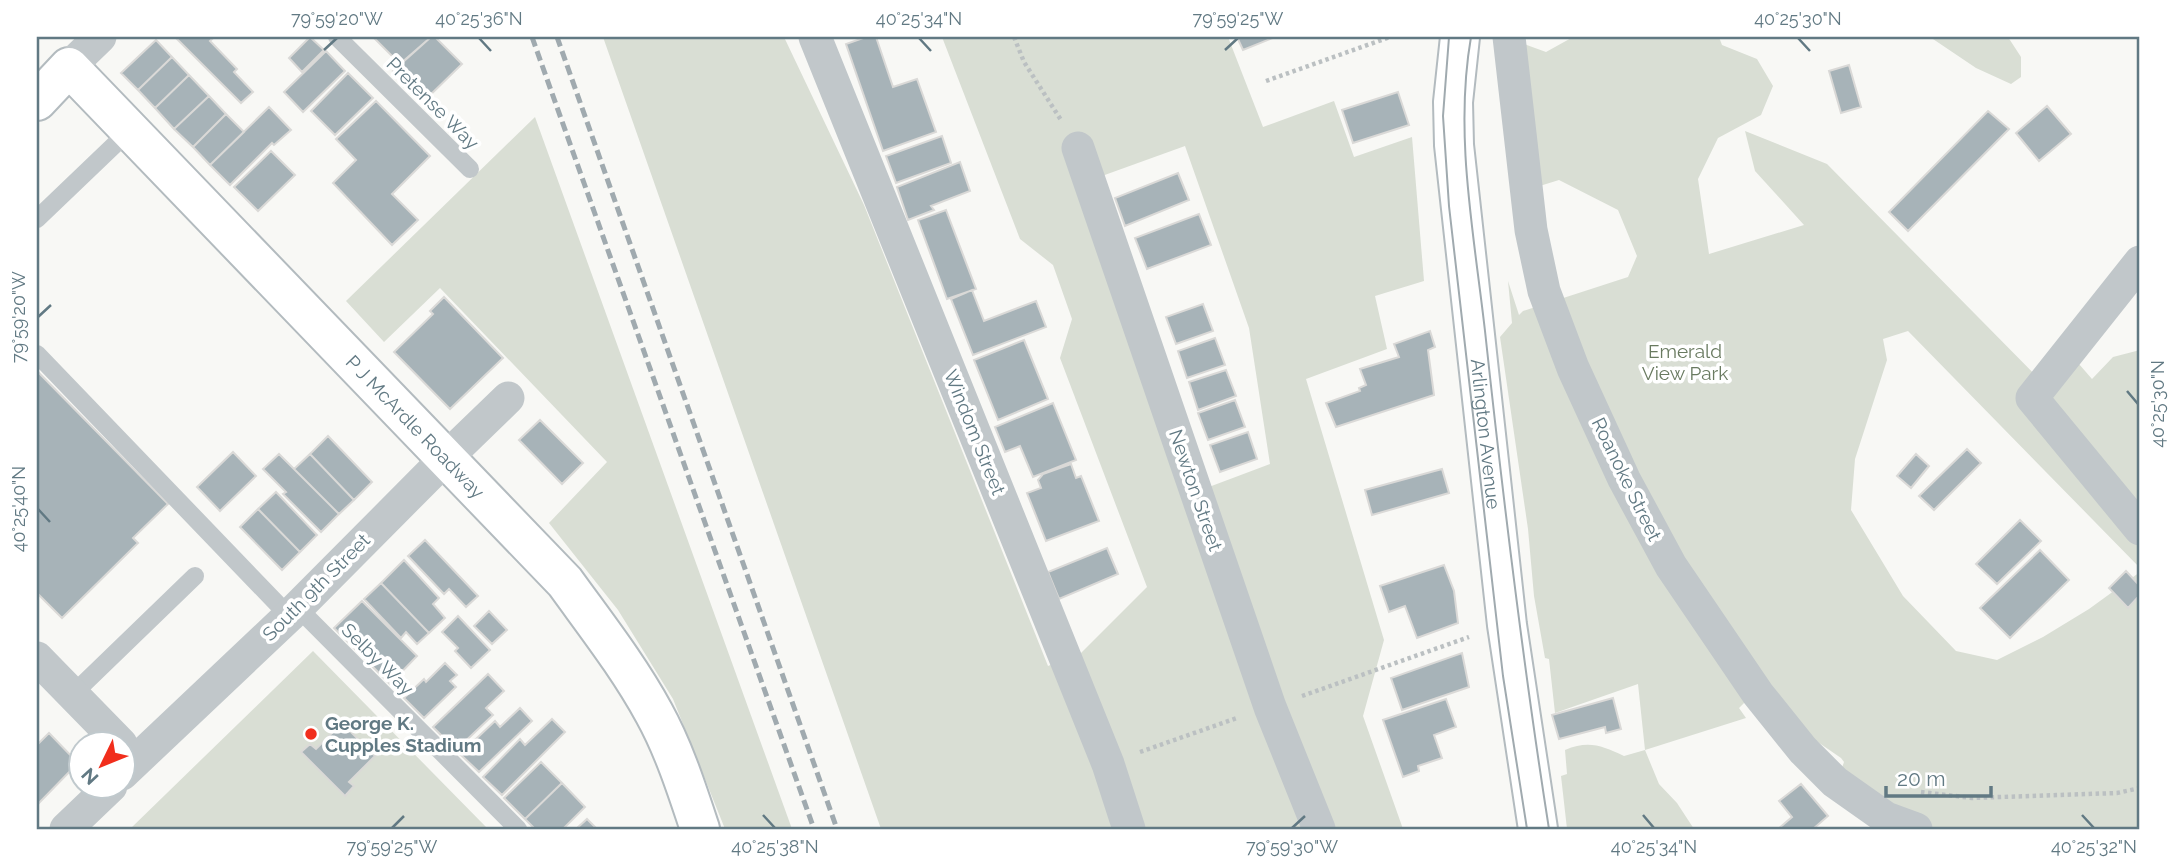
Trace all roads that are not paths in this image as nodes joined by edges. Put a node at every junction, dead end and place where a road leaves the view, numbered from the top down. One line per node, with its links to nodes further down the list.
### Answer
1 (99, 37): 6 (street)
2 (337, 37): 10 (lane, Pretense Way)
3 (815, 37): 27 (street, Windom Street)
4 (1460, 37): 29 (main road, Arlington Avenue)
5 (1509, 37): 30 (street, Roanoke Street)
6 (69, 67): 7 (main road); 8 (main road, P J McArdle Roadway)
7 (37, 101)
8 (130, 130): 11 (lane); 15 (main road, P J McArdle Roadway)
9 (1078, 148): 28 (street, Newton Street)
10 (470, 169)
11 (37, 219)
12 (2140, 262): 16 (street)
13 (37, 354): 18 (lane, Selby Way)
14 (508, 398): 15 (street, South 9th Street)
15 (446, 457): 18 (street, South 9th Street); 26 (main road, P J McArdle Roadway)
16 (2140, 529)
17 (195, 576): 20 (lane)
18 (293, 611): 22 (street, South 9th Street); 25 (lane, Selby Way)
19 (37, 658): 20 (street)
20 (73, 694): 21 (street)
21 (104, 730)
22 (136, 747)
23 (96, 800): 24 (street)
24 (66, 829)
25 (518, 829)
26 (700, 829)
27 (1129, 829)
28 (1319, 829)
29 (1538, 829)
30 (1916, 829)

